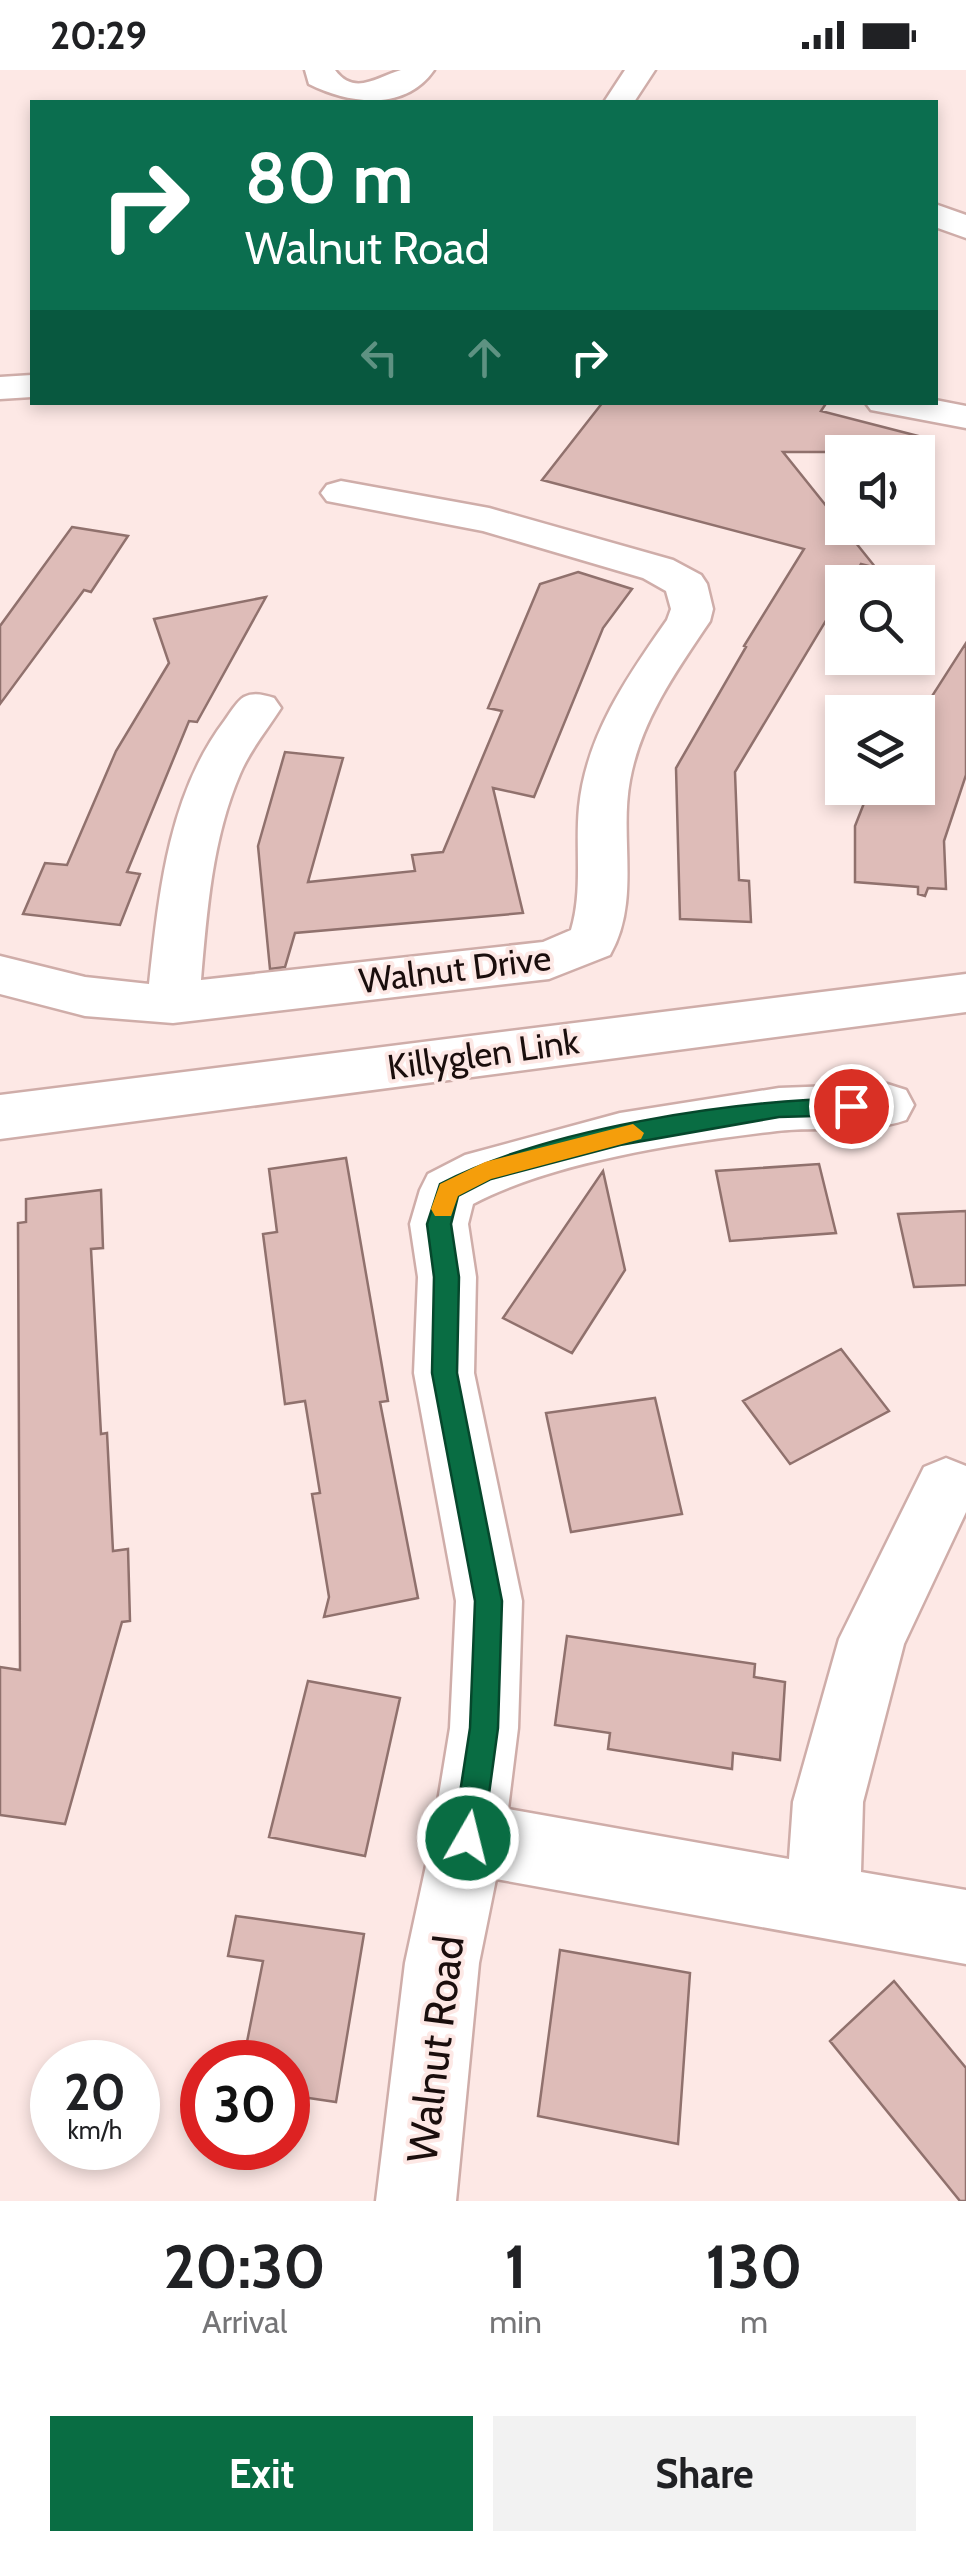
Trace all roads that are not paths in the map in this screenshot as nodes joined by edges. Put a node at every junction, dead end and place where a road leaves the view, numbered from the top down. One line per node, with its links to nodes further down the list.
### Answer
1 (320, 70): 2 (street)
2 (419, 70)
3 (640, 70): 4 (street)
4 (620, 100)
5 (938, 215): 6 (street)
6 (966, 228)
7 (899, 405): 8 (street)
8 (966, 418)
9 (341, 493): 13 (street, Walnut Drive)
10 (258, 708): 13 (street)
11 (0, 974): 13 (street, Walnut Drive)
12 (966, 993): 15 (street, Killyglen Link)
13 (173, 1002)
14 (888, 1106): 17 (street, Walnut Road)
15 (0, 1118)
16 (946, 1486): 18 (street)
17 (468, 1838): 18 (street); 20 (street, Walnut Road)
18 (823, 1900): 19 (street)
19 (966, 1928)
20 (416, 2201)

